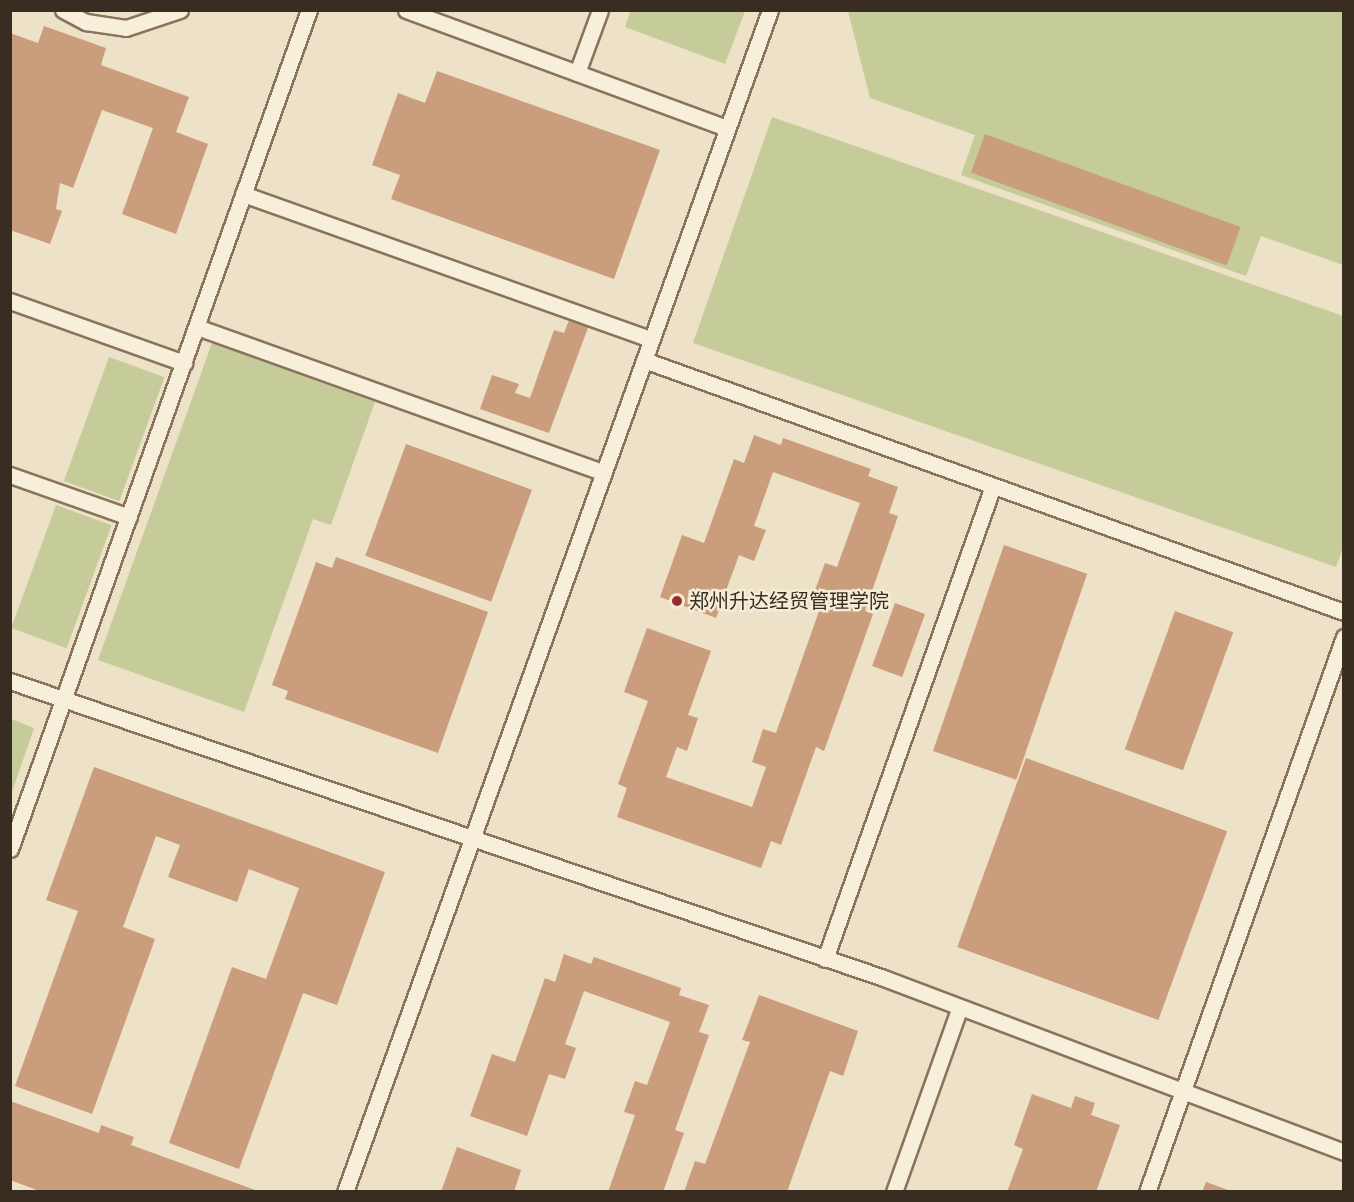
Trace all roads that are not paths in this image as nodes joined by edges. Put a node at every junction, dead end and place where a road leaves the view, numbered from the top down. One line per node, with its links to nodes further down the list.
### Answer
1 (63, 10): 2 (lane)
2 (180, 10)
3 (309, 10): 9 (lane)
4 (406, 10): 7 (lane)
5 (600, 10): 7 (lane)
6 (770, 10): 8 (lane)
7 (577, 73): 8 (lane)
8 (728, 128): 12 (lane)
9 (243, 194): 11 (lane); 12 (lane)
10 (10, 301): 14 (lane)
11 (197, 327): 14 (lane); 15 (lane)
12 (651, 339): 13 (lane)
13 (644, 360): 15 (lane); 17 (lane)
14 (184, 363): 18 (lane)
15 (604, 473): 23 (lane)
16 (10, 475): 18 (lane)
17 (993, 486): 19 (lane); 25 (lane)
18 (129, 517): 22 (lane)
19 (1344, 612)
20 (1344, 637): 27 (lane)
21 (10, 681): 22 (lane)
22 (64, 700): 23 (lane); 24 (lane)
23 (472, 839): 25 (lane); 29 (lane)
24 (10, 849)
25 (825, 959): 26 (lane)
26 (960, 1007): 27 (lane); 30 (lane)
27 (1183, 1091): 28 (lane); 31 (lane)
28 (1344, 1152)
29 (345, 1191)
30 (894, 1191)
31 (1147, 1191)

